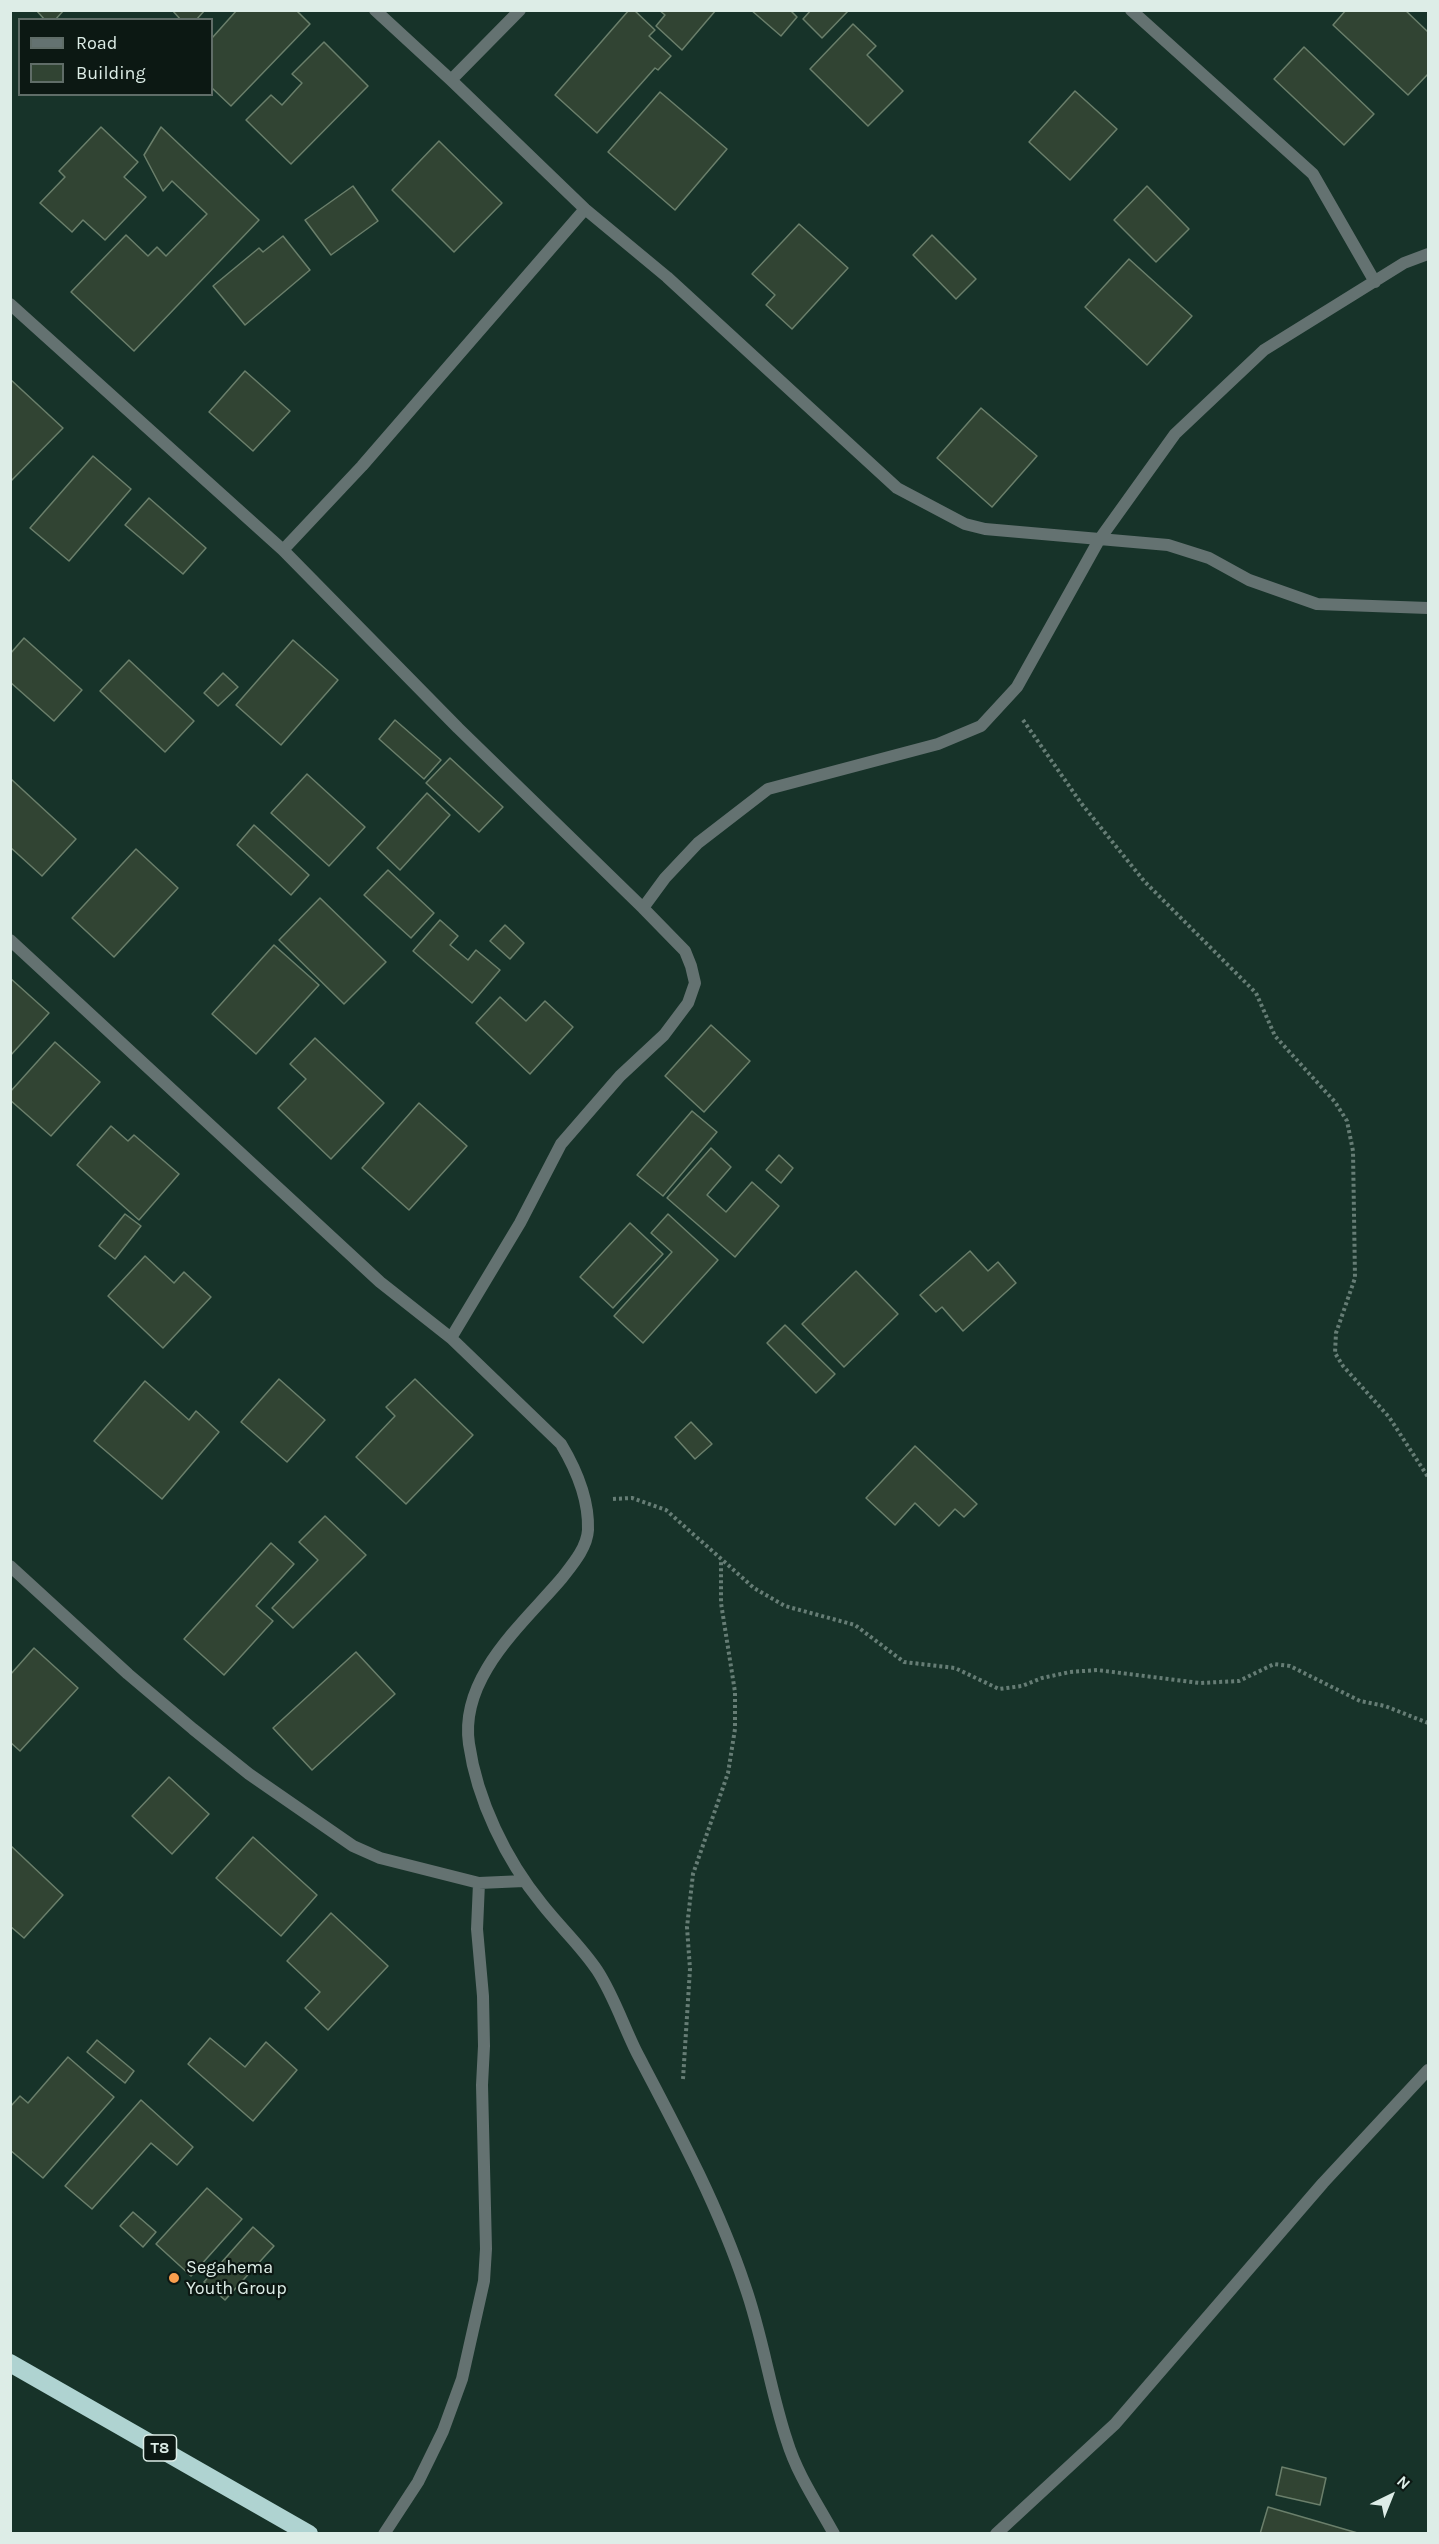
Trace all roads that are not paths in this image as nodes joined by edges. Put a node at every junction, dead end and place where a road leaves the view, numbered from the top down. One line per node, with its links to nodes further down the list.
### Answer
1 (375, 10): 4 (street)
2 (519, 10): 4 (street)
3 (1131, 10): 7 (street)
4 (451, 80): 5 (street)
5 (585, 209): 9 (street); 10 (street)
6 (1428, 255): 7 (street)
7 (1375, 282): 9 (street)
8 (10, 304): 10 (street)
9 (1099, 540): 11 (street); 12 (street)
10 (283, 550): 12 (street)
11 (1428, 608)
12 (643, 908): 14 (street)
13 (10, 940): 14 (street)
14 (452, 1338): 16 (street)
15 (10, 1566): 17 (street)
16 (524, 1881): 17 (street); 22 (street)
17 (479, 1883): 21 (street)
18 (1428, 2070): 23 (street)
19 (10, 2363): 20 (highway, T8)
20 (309, 2534)
21 (384, 2534)
22 (834, 2534)
23 (996, 2534)

